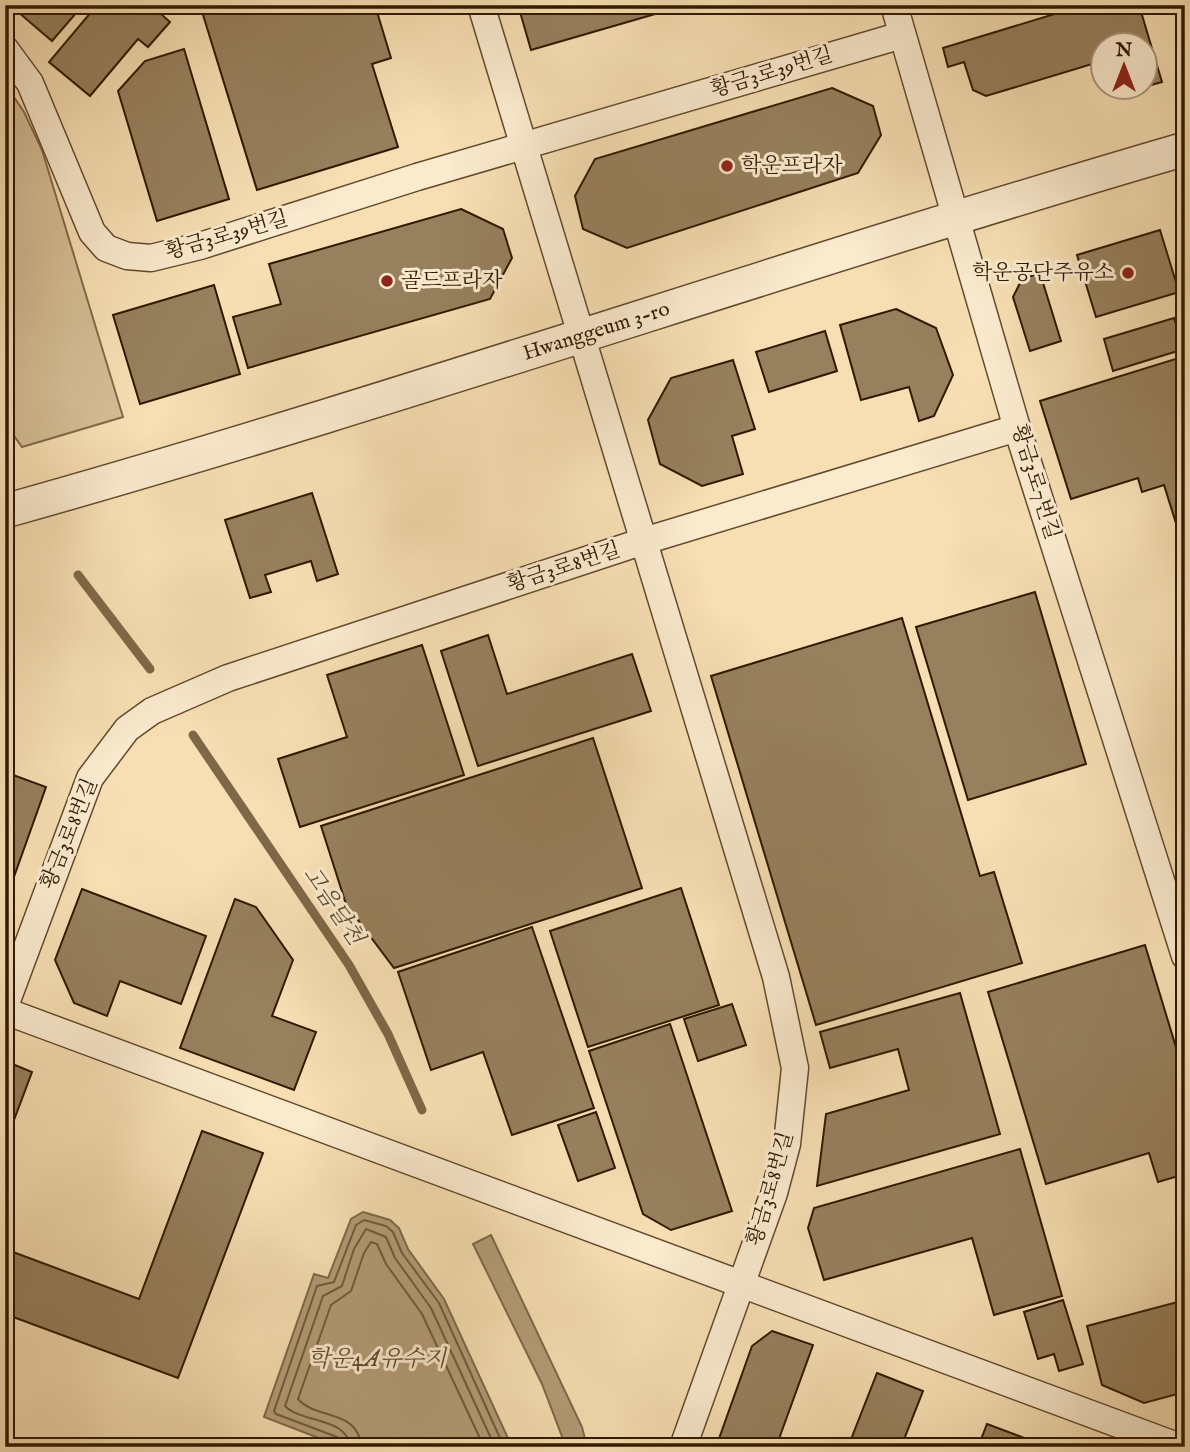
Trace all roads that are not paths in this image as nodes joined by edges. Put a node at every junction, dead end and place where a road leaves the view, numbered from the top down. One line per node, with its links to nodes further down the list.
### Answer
1 (481, 5): 5 (street)
2 (894, 5): 3 (street, 황금3로7번길)
3 (902, 34): 5 (street, 황금3로39번길); 7 (street, 황금3로7번길)
4 (5, 49): 5 (street, 황금3로39번길)
5 (522, 147): 8 (street)
6 (1185, 149): 7 (street, Hwanggeum 3-ro)
7 (956, 216): 8 (street, Hwanggeum 3-ro); 9 (street, 황금3로7번길)
8 (580, 337): 10 (street, Hwanggeum 3-ro); 11 (street)
9 (1017, 428): 11 (street); 12 (street, 황금3로7번길)
10 (5, 511)
11 (643, 541): 13 (street, 황금3로8번길); 15 (street, 황금3로8번길)
12 (1185, 956)
13 (5, 1006)
14 (5, 1011): 15 (street)
15 (742, 1284): 16 (street, 황금3로8번길); 17 (street)
16 (683, 1447)
17 (1180, 1447)

